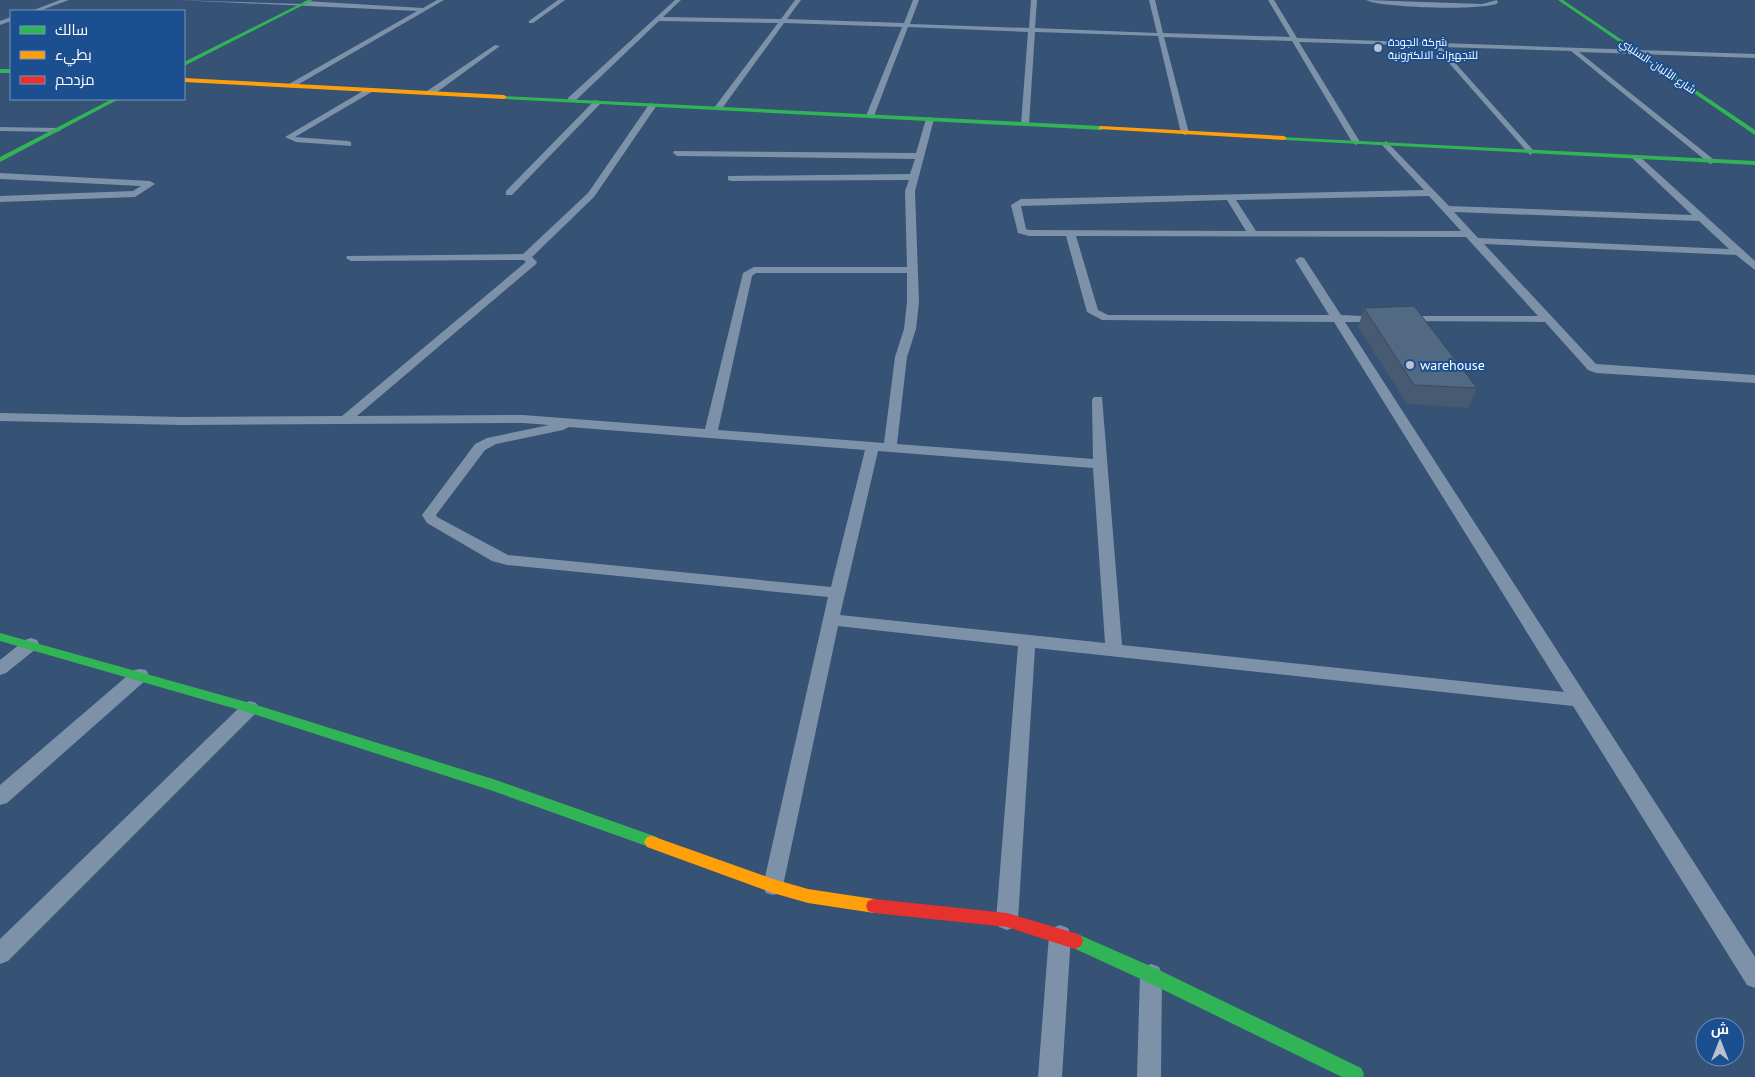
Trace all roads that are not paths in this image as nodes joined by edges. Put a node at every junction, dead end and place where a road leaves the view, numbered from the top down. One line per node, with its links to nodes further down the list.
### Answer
1 (66, 0): 15 (street)
2 (179, 0): 14 (street)
3 (441, 0): 16 (street)
4 (562, 0): 19 (street)
5 (678, 0): 17 (street)
6 (798, 0): 18 (street)
7 (916, 0): 20 (street)
8 (1034, 0): 21 (street)
9 (1152, 0): 22 (street)
10 (1271, 0): 23 (street)
11 (1369, 0): 12 (street)
12 (1494, 0)
13 (1560, 0): 27 (street, شارع الألبان-السليني)
14 (306, 3): 16 (street); 29 (street)
15 (37, 10)
16 (423, 10): 31 (street)
17 (658, 19): 18 (street); 35 (street)
18 (782, 21): 20 (street); 38 (street)
19 (532, 22)
20 (906, 26): 21 (street); 39 (street)
21 (1032, 31): 22 (street); 41 (street)
22 (1162, 36): 23 (street); 44 (street)
23 (1296, 40): 24 (street); 46 (street)
24 (1436, 45): 26 (street); 49 (street)
25 (496, 46): 33 (street)
26 (1573, 50): 27 (street); 54 (street)
27 (1638, 52): 28 (street); 45 (street, شارع الألبان-السليني)
28 (1755, 56)
29 (185, 64)
30 (185, 80): 31 (street)
31 (292, 86): 32 (street)
32 (371, 90): 33 (street); 47 (street)
33 (430, 93): 35 (street)
34 (114, 100): 43 (street)
35 (571, 100): 36 (street)
36 (598, 102): 37 (street); 59 (street)
37 (653, 105): 38 (street); 69 (street)
38 (718, 108): 39 (street)
39 (870, 116): 40 (street)
40 (930, 119): 41 (street); 51 (street)
41 (1025, 124): 44 (street)
42 (0, 129): 43 (street)
43 (57, 130): 53 (street)
44 (1186, 133): 46 (street)
45 (1755, 133)
46 (1356, 142): 48 (street)
47 (348, 144)
48 (1386, 144): 49 (street); 60 (street)
49 (1530, 152): 52 (street)
50 (677, 153): 51 (street)
51 (920, 156): 57 (street)
52 (1636, 158): 54 (street); 64 (street)
53 (0, 160)
54 (1710, 161): 55 (street)
55 (1755, 163)
56 (0, 176): 62 (street)
57 (913, 177): 58 (street); 73 (street)
58 (731, 178)
59 (509, 193)
60 (1432, 193): 61 (street); 63 (street)
61 (1230, 198): 65 (street); 66 (street)
62 (0, 199)
63 (1447, 209): 64 (street); 67 (street)
64 (1702, 218): 68 (street)
65 (1070, 233): 66 (street); 75 (street)
66 (1253, 233): 67 (street)
67 (1473, 238): 68 (street); 74 (street)
68 (1738, 252): 72 (street)
69 (526, 257): 70 (street); 79 (street)
70 (351, 258)
71 (1300, 260): 75 (street)
72 (1755, 268)
73 (912, 270): 81 (street); 83 (street)
74 (1548, 319): 75 (street); 76 (street)
75 (1339, 320): 93 (street)
76 (1753, 381)
77 (1098, 400): 84 (street)
78 (0, 417): 79 (street)
79 (347, 418): 80 (street)
80 (581, 422): 81 (street); 85 (street)
81 (711, 432): 82 (street)
82 (873, 445): 83 (street); 85 (street)
83 (890, 447): 84 (street)
84 (1100, 464): 90 (street)
85 (838, 593): 86 (street)
86 (831, 620): 88 (street); 96 (street)
87 (0, 637): 89 (street)
88 (1027, 641): 90 (street); 97 (street)
89 (31, 644): 91 (street); 92 (street)
90 (1114, 651): 93 (street)
91 (0, 669)
92 (140, 675): 94 (street); 95 (street)
93 (1580, 700): 101 (street)
94 (250, 708): 96 (street); 99 (street)
95 (0, 797)
96 (772, 886): 97 (street)
97 (1007, 920): 98 (street)
98 (1060, 935): 100 (street); 103 (street)
99 (0, 954)
100 (1152, 975): 102 (street); 104 (street)
101 (1755, 976)
102 (1355, 1074)
103 (1050, 1077)
104 (1150, 1077)

